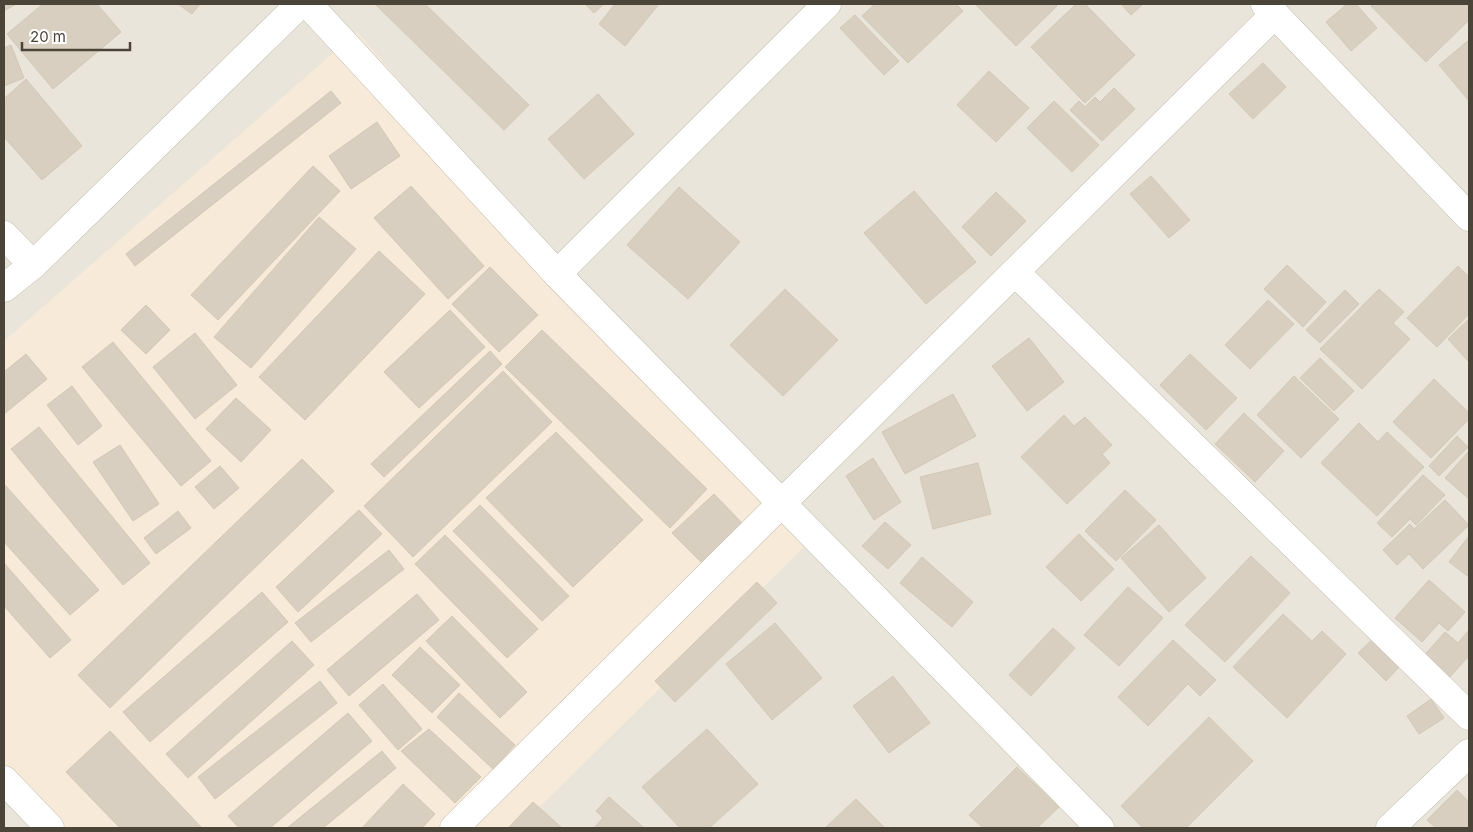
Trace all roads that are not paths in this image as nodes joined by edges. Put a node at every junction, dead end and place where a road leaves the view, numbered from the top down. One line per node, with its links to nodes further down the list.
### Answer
1 (300, 4): 7 (street)
2 (308, 4): 9 (street)
3 (827, 4): 9 (street)
4 (1270, 9): 5 (street); 8 (street)
5 (1469, 218)
6 (4, 235): 7 (street)
7 (33, 265): 10 (street)
8 (1015, 272): 11 (street); 12 (street)
9 (557, 274): 11 (street)
10 (4, 288)
11 (782, 504): 16 (street); 17 (street)
12 (1469, 716)
13 (1469, 753): 18 (street)
14 (4, 780): 15 (street)
15 (50, 828)
16 (454, 828)
17 (1100, 828)
18 (1390, 828)

